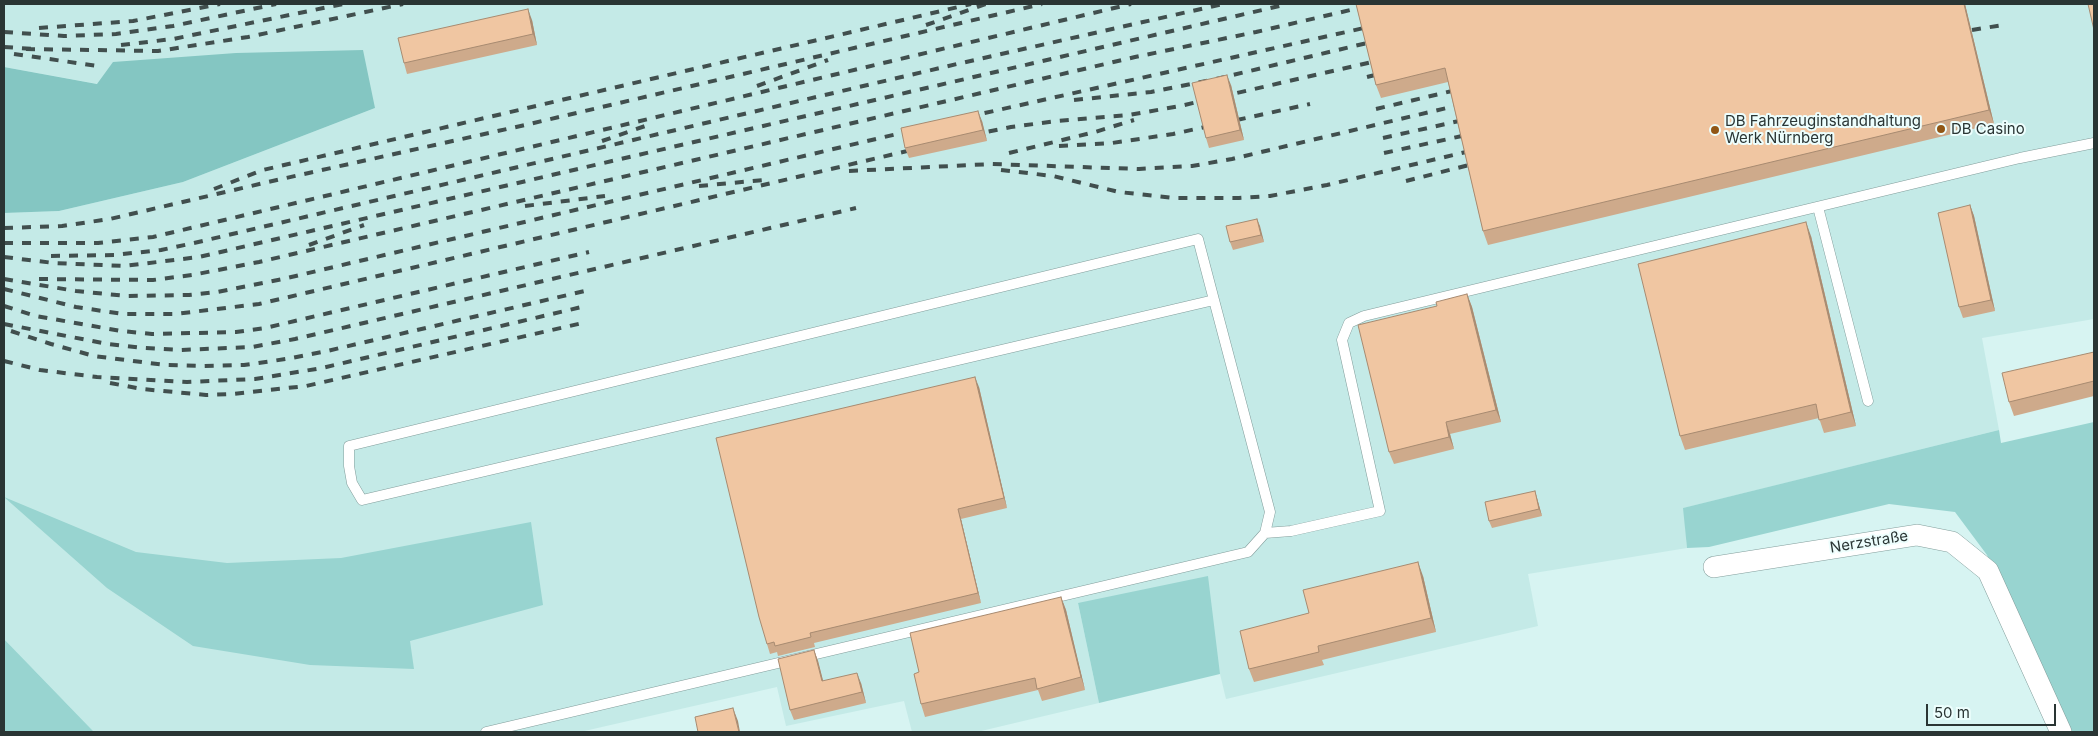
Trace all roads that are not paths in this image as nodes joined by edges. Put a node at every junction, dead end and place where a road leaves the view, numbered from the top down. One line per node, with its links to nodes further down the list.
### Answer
1 (2094, 143): 2 (lane)
2 (1818, 207): 4 (lane); 5 (lane)
3 (1214, 300): 3 (lane); 5 (lane)
4 (1868, 401)
5 (1265, 533): 7 (lane)
6 (1714, 567): 8 (street, Nerzstraße)
7 (486, 732)
8 (2061, 732)

